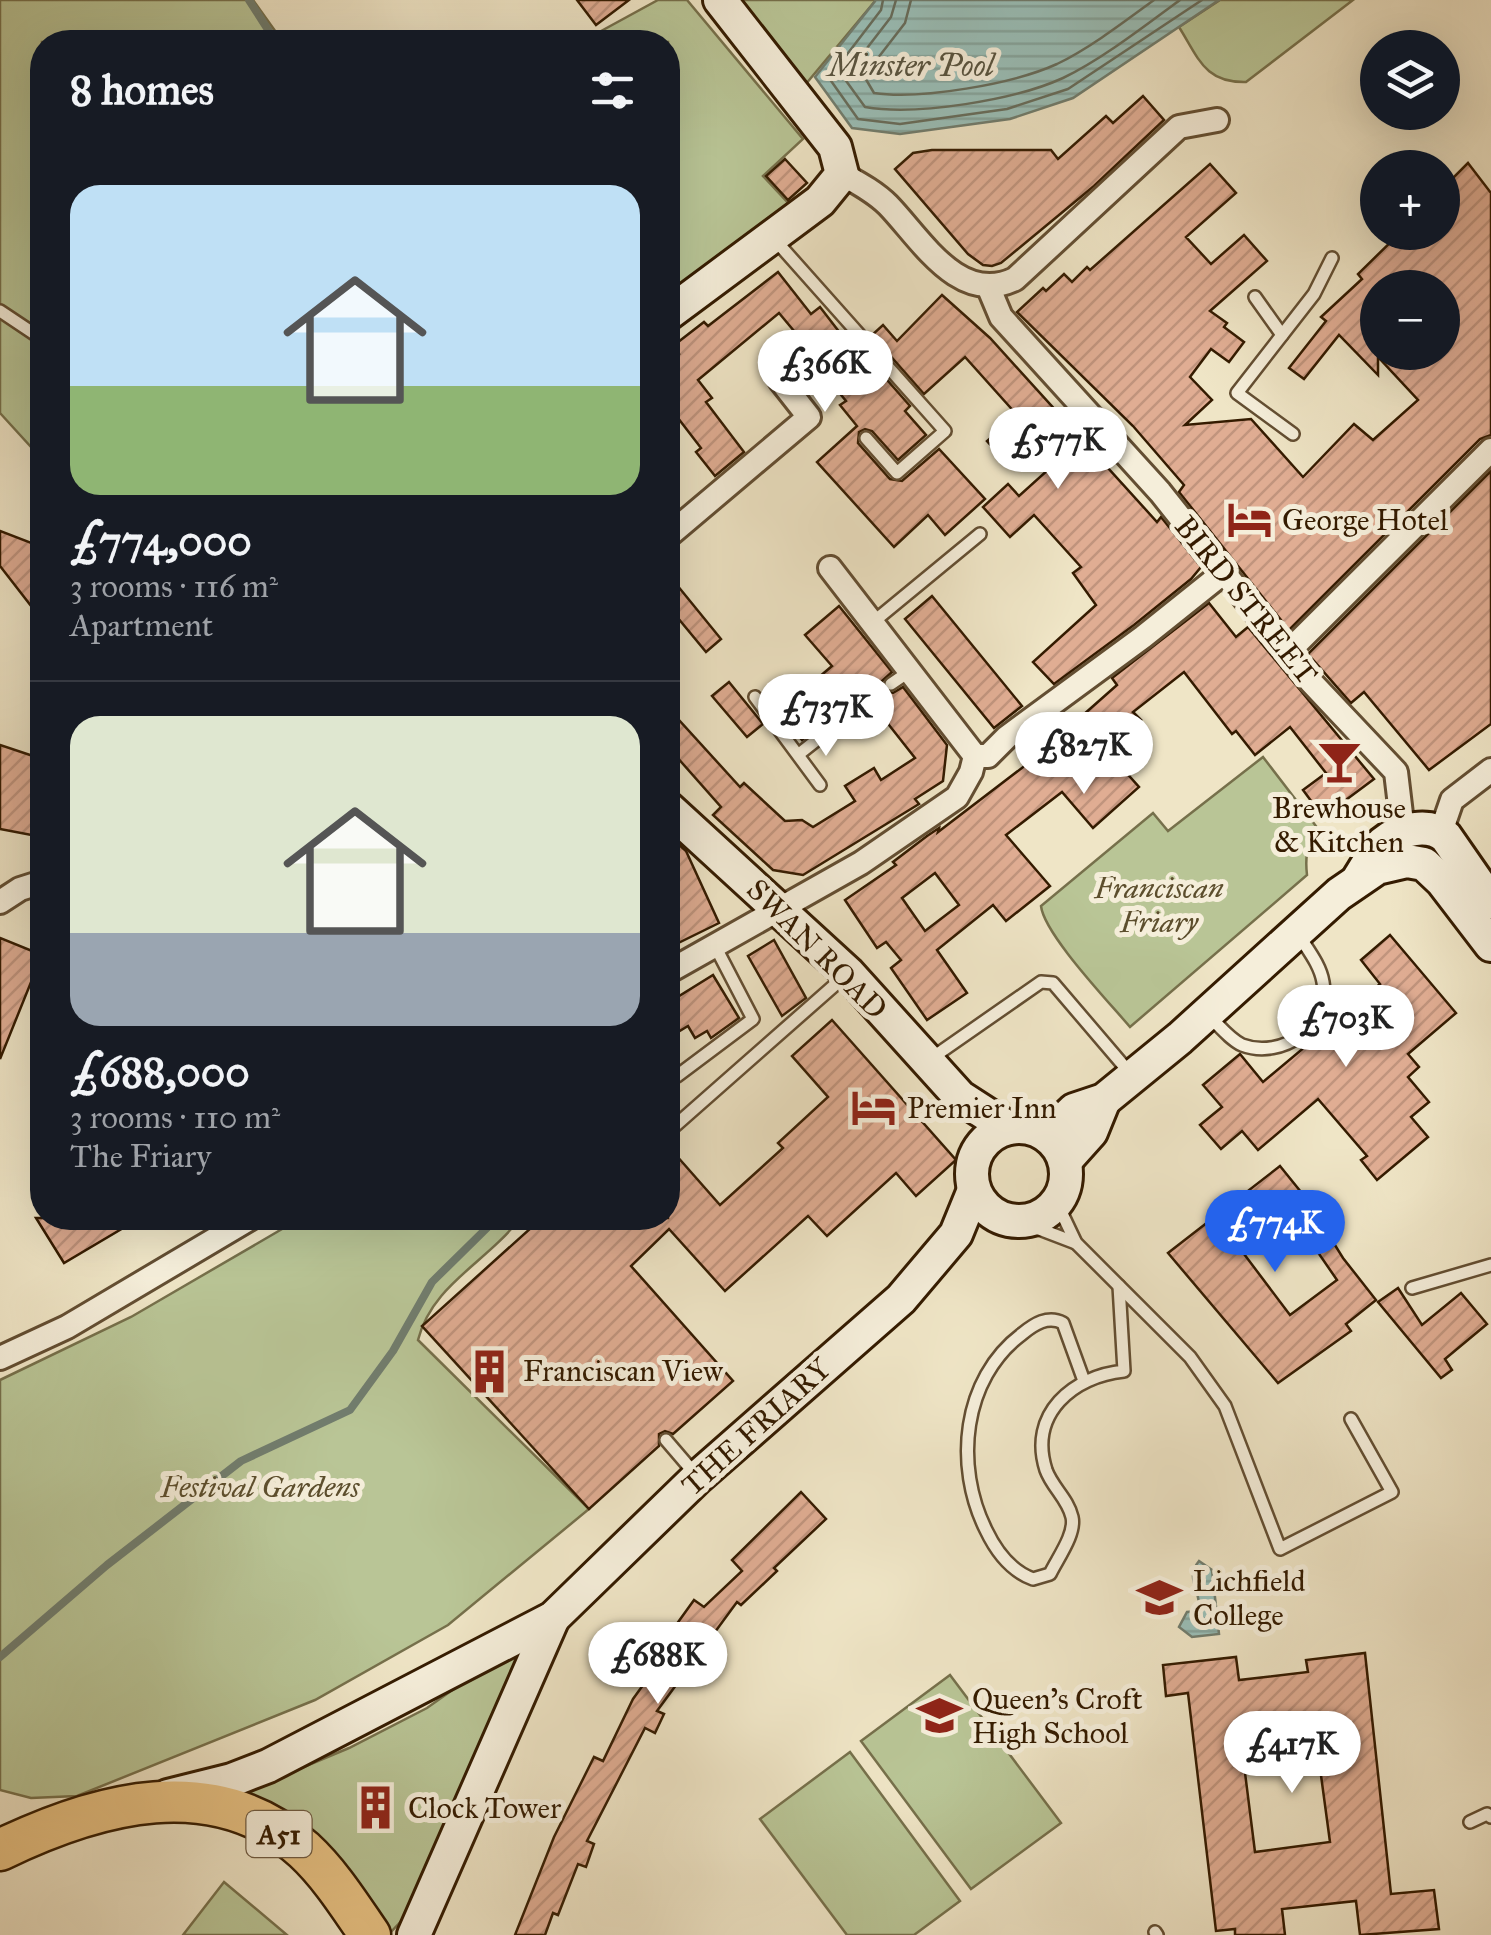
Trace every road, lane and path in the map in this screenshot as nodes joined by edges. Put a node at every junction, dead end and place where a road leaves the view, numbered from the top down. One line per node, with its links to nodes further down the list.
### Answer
1 (720, 0): 3 (street)
2 (1217, 120): 6 (street)
3 (842, 174): 4 (street); 6 (street)
4 (772, 236): 8 (street); 14 (lane)
5 (1332, 258): 11 (lane)
6 (988, 286): 19 (street, BIRD STREET)
7 (1255, 296): 11 (lane)
8 (680, 305)
9 (0, 311): 10 (lane)
10 (30, 330)
11 (1282, 335): 13 (lane)
12 (780, 380): 16 (street)
13 (1293, 434)
14 (866, 438)
15 (1491, 450): 21 (street)
16 (680, 526)
17 (980, 534): 20 (lane)
18 (830, 568): 20 (street)
19 (1223, 573): 21 (street, BIRD STREET); 25 (street)
20 (872, 623): 25 (street)
21 (1288, 652): 30 (street, BIRD STREET)
22 (756, 697): 24 (lane)
23 (866, 701): 24 (lane)
24 (800, 754): 27 (lane)
25 (974, 756): 34 (street)
26 (1491, 770): 29 (street)
27 (820, 785)
28 (680, 819): 34 (street, SWAN ROAD)
29 (1440, 832): 30 (street); 33 (street)
30 (1409, 846): 35 (street); 37 (street)
31 (30, 888): 32 (street)
32 (0, 902)
33 (1491, 902)
34 (778, 907): 36 (street); 39 (street, SWAN ROAD)
35 (1298, 934): 40 (street); 40 (lane)
36 (714, 944): 38 (street); 42 (lane)
37 (1491, 945)
38 (680, 965)
39 (848, 973): 41 (street, SWAN ROAD); 45 (lane)
40 (1207, 1014): 43 (street)
41 (928, 1061): 43 (lane); 44 (street, SWAN ROAD)
42 (680, 1074)
43 (1132, 1076): 47 (street)
44 (960, 1097): 46 (street, SWAN ROAD); 48 (street, SWAN ROAD)
45 (680, 1121)
46 (1008, 1128): 47 (street); 48 (street)
47 (1056, 1149): 50 (street)
48 (975, 1156): 49 (street)
49 (974, 1190): 51 (street); 53 (street, THE FRIARY)
50 (1057, 1203): 51 (street); 54 (lane)
51 (1008, 1219): 53 (street, THE FRIARY); 54 (lane)
52 (231, 1230): 58 (street)
53 (956, 1234): 62 (street, THE FRIARY)
54 (1076, 1244): 56 (lane)
55 (1491, 1265): 57 (lane)
56 (1119, 1286): 59 (lane); 60 (lane)
57 (1412, 1288)
58 (0, 1358)
59 (1084, 1381): 59 (lane)
60 (1351, 1419)
61 (666, 1440): 62 (lane)
62 (698, 1477): 63 (street, THE FRIARY)
63 (553, 1618): 64 (street, THE FRIARY); 69 (street, THE FRIARY)
64 (149, 1801): 67 (highway, THE FRIARY / A51); 68 (highway, THE FRIARY / A51)
65 (1491, 1817): 66 (lane)
66 (1470, 1822)
67 (12, 1832)
68 (370, 1935)
69 (414, 1935)

